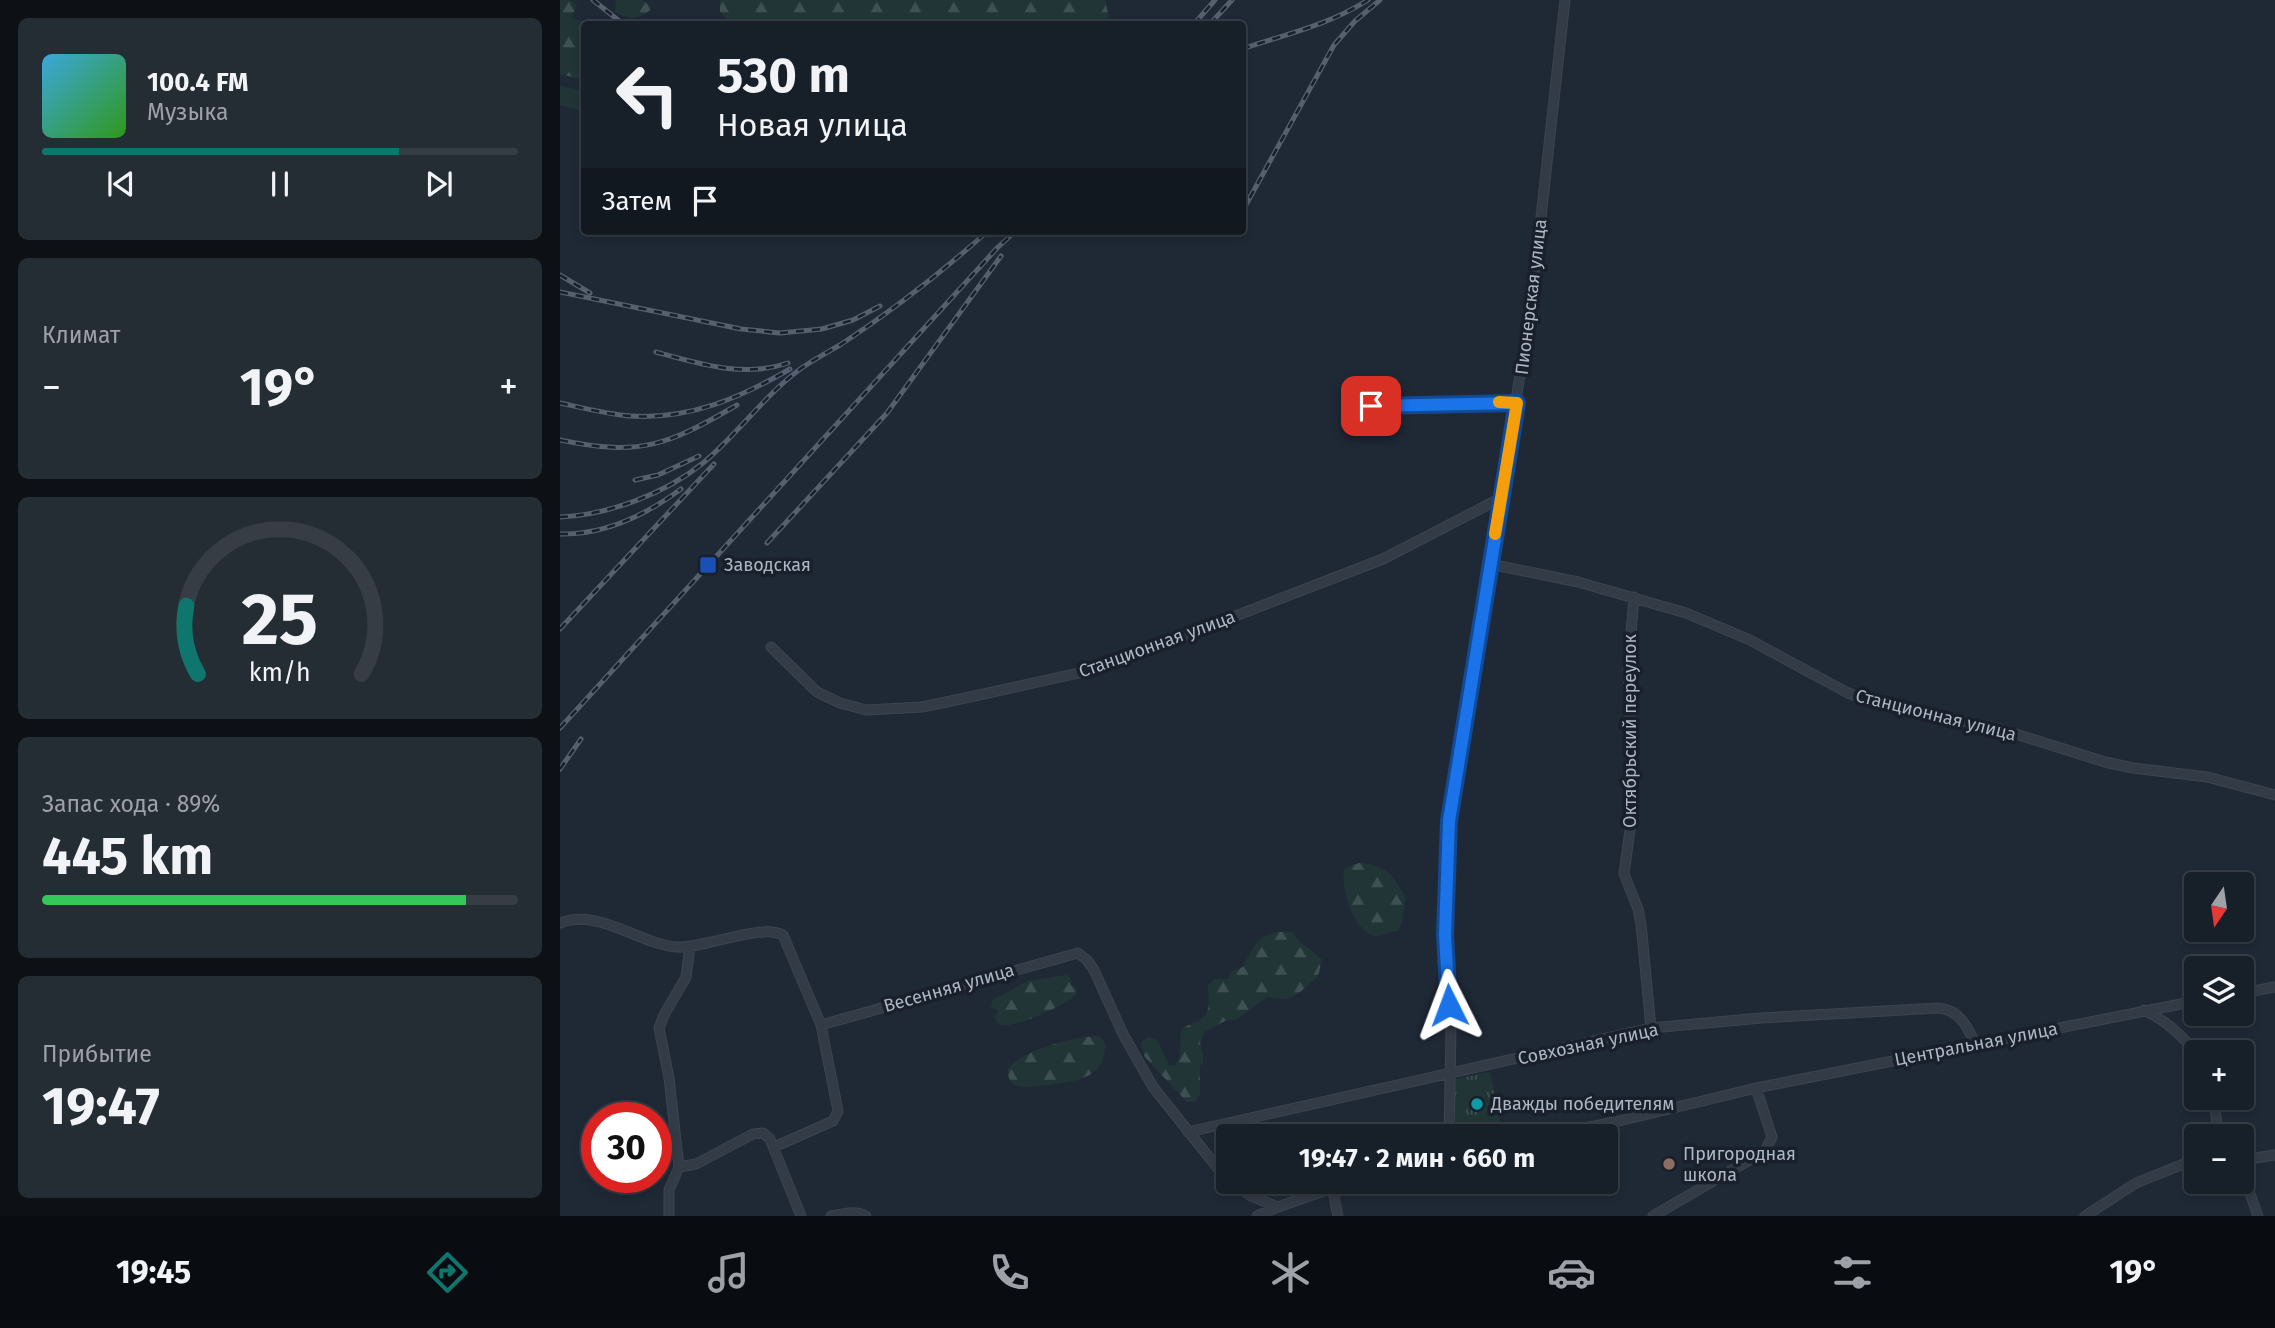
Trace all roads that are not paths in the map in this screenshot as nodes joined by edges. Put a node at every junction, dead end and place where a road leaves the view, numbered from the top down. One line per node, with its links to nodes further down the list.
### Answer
1 (1565, 0): 2 (street, Пионерская улица)
2 (1517, 403): 3 (street); 4 (street, Пионерская улица)
3 (1347, 407)
4 (1502, 498): 5 (street, Пионерская улица); 7 (street, Станционная улица)
5 (1490, 564): 6 (street, Станционная улица); 19 (street, Пионерская улица)
6 (1634, 597): 8 (street, Станционная улица); 16 (street, Октябрьский переулок)
7 (771, 647)
8 (2275, 795)
9 (560, 923): 10 (street)
10 (690, 947): 15 (street); 29 (street)
11 (2275, 987): 12 (street)
12 (2254, 991)
13 (2184, 1003): 14 (street, Центральная улица)
14 (2144, 1010): 17 (street); 18 (street, Центральная улица)
15 (821, 1025): 23 (street, Весенняя улица); 24 (street)
16 (1651, 1028): 18 (street, Совхозная улица); 19 (street, Совхозная улица)
17 (2186, 1040)
18 (1976, 1045): 20 (street, Центральная улица)
19 (1448, 1075): 21 (street, Пионерская улица); 23 (street, Совхозная улица)
20 (1756, 1088): 22 (street, Центральная улица); 41 (street)
21 (1449, 1124)
22 (1605, 1124)
23 (1188, 1132): 28 (street)
24 (774, 1147): 29 (street); 36 (street)
25 (2275, 1155): 26 (street)
26 (2254, 1158)
27 (2184, 1164): 42 (street)
28 (1216, 1165)
29 (679, 1167): 35 (street)
30 (1248, 1194): 34 (street)
31 (1312, 1194): 34 (street)
32 (1333, 1194): 40 (street)
33 (2250, 1194): 43 (street)
34 (1278, 1206): 39 (street)
35 (670, 1216)
36 (801, 1216)
37 (831, 1216): 38 (street)
38 (866, 1216)
39 (1257, 1216)
40 (1338, 1216)
41 (1653, 1216)
42 (2085, 1216)
43 (2258, 1216)

